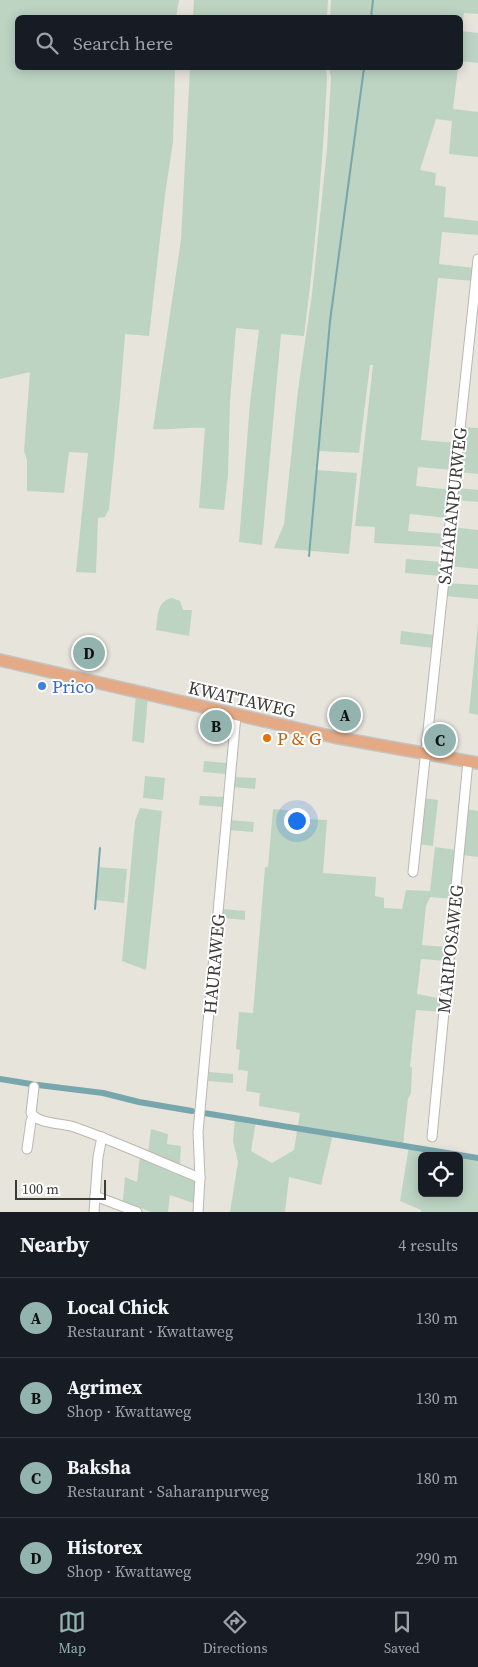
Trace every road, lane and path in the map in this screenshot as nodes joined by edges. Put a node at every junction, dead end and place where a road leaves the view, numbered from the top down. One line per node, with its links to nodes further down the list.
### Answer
1 (478, 259): 4 (street, SAHARANPURWEG)
2 (0, 660): 3 (main road, KWATTAWEG)
3 (236, 715): 4 (main road, KWATTAWEG); 12 (street, HAURAWEG)
4 (426, 753): 5 (main road, KWATTAWEG); 6 (street, SAHARANPURWEG)
5 (473, 762): 10 (street, MARIPOSAWEG)
6 (414, 872)
7 (34, 1087): 8 (street)
8 (33, 1117): 9 (street); 11 (street)
9 (102, 1137): 12 (street); 13 (street)
10 (432, 1137)
11 (27, 1149)
12 (200, 1178): 16 (street, HAURAWEG)
13 (95, 1196): 14 (street); 15 (street)
14 (94, 1212)
15 (137, 1212)
16 (198, 1212)

